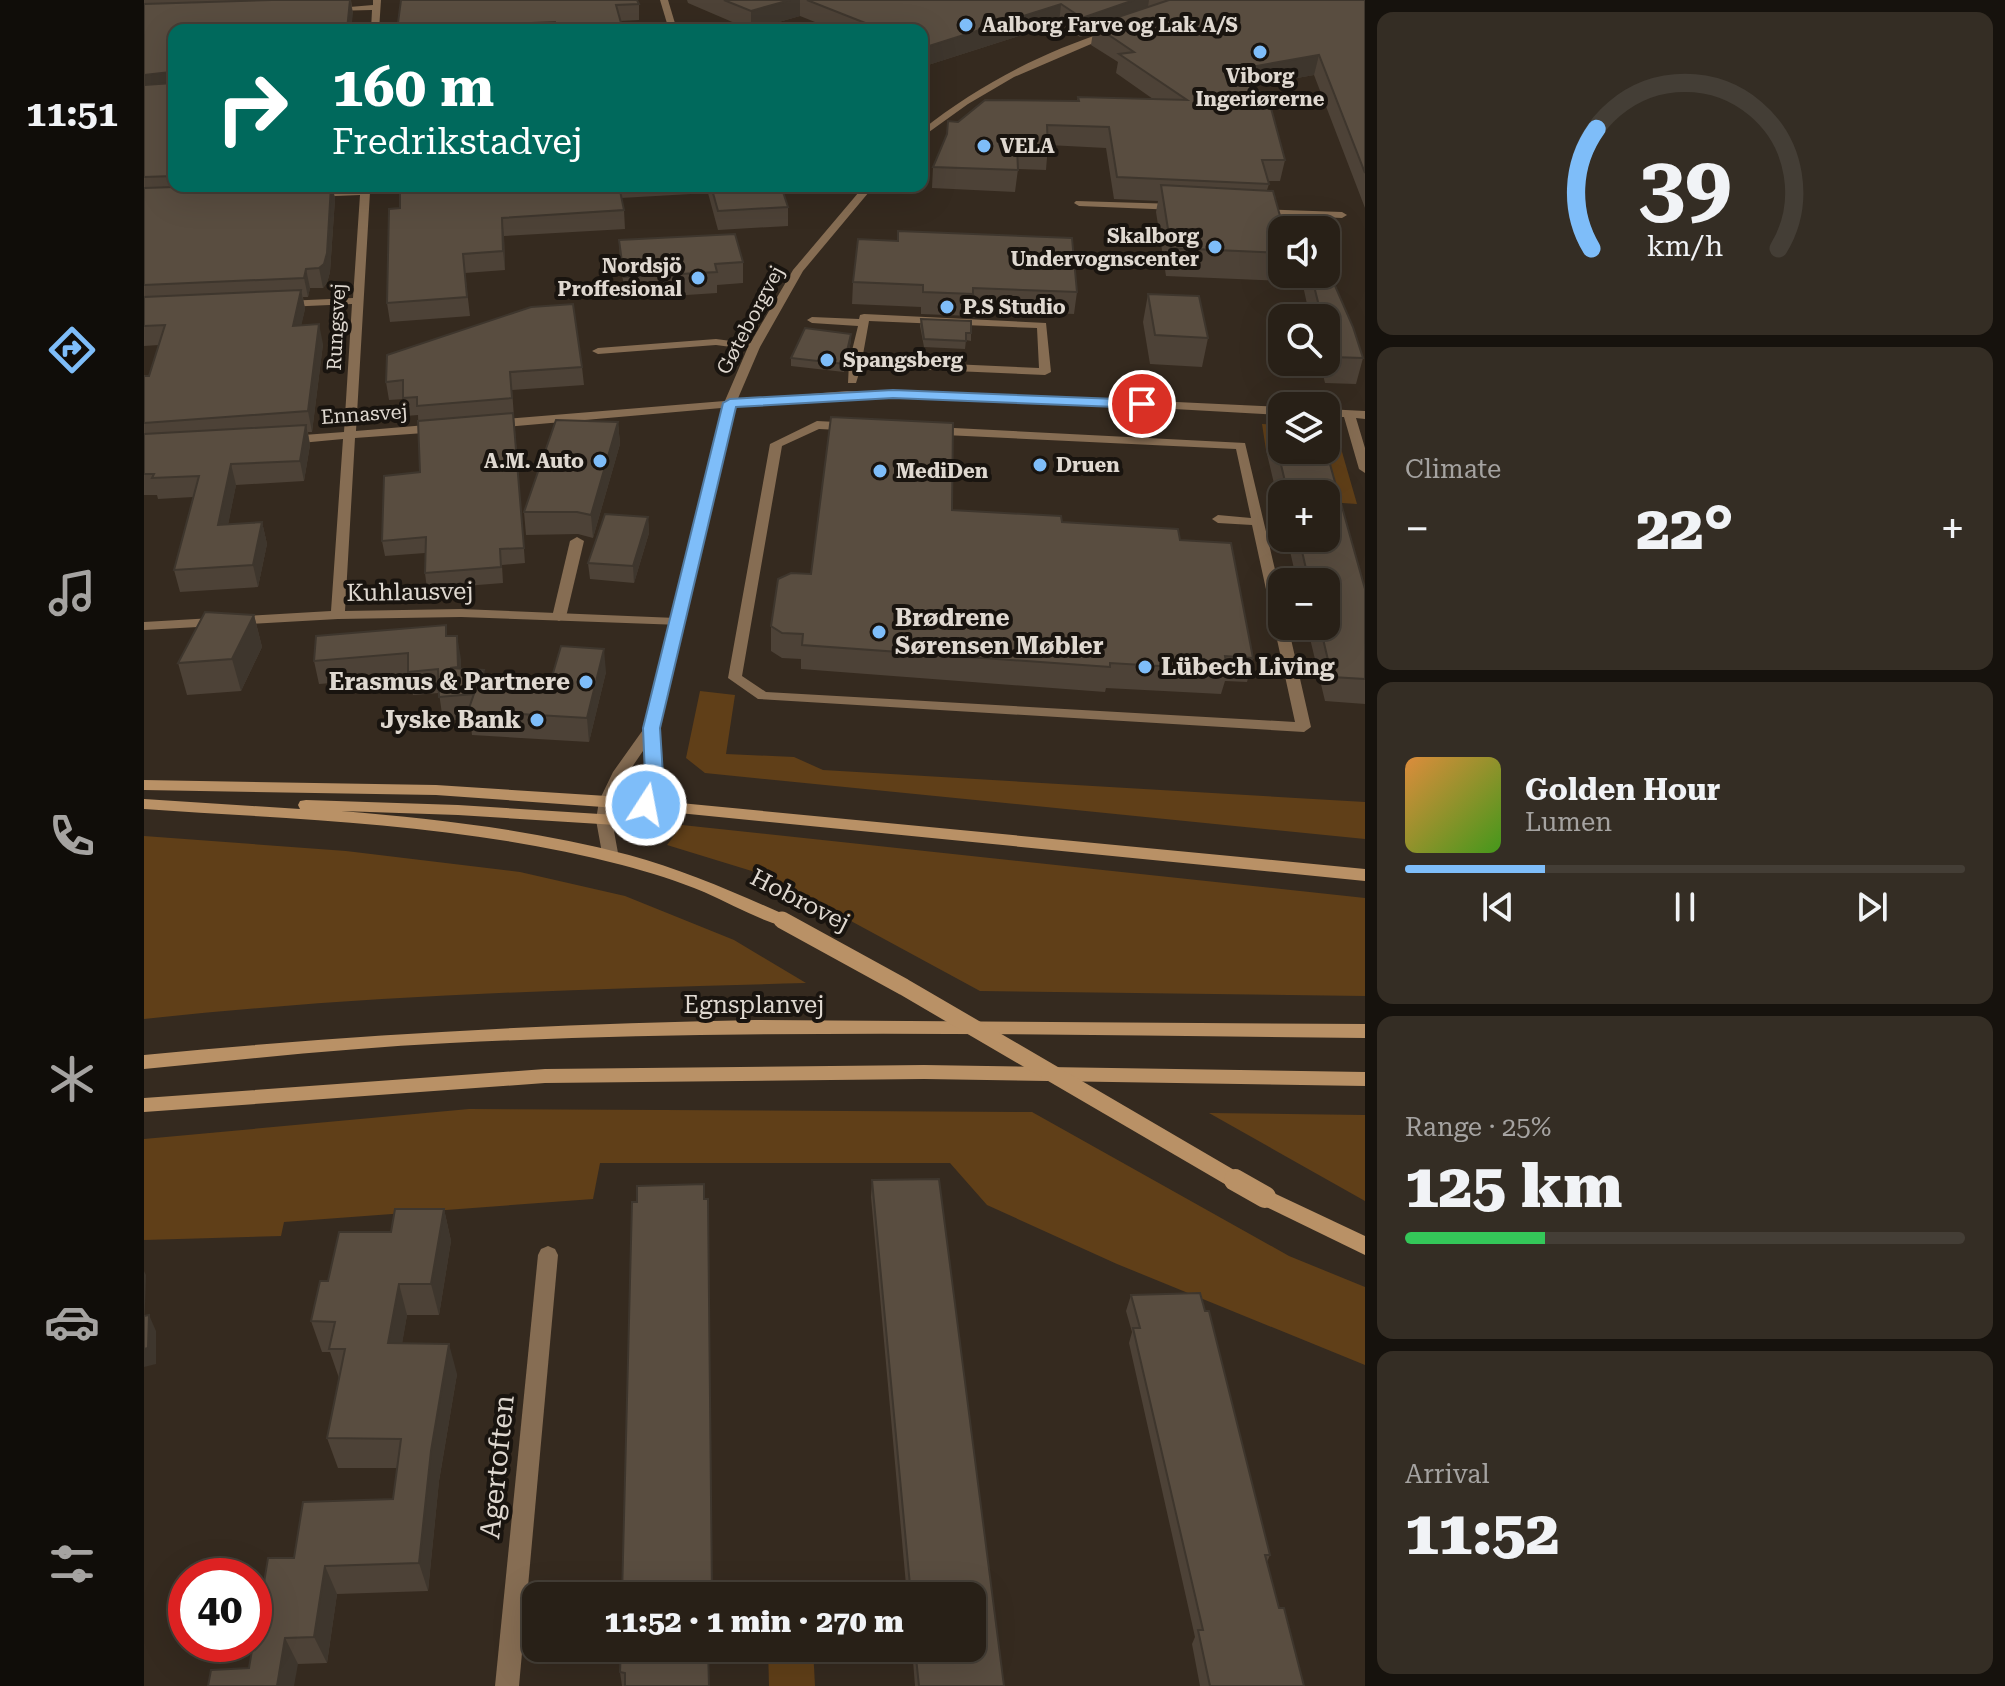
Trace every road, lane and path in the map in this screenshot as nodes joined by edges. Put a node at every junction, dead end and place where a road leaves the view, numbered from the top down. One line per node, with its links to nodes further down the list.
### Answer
1 (664, 0): 5 (street)
2 (377, 4): 3 (street); 4 (street)
3 (315, 9)
4 (375, 24)
5 (671, 24)
6 (1121, 28): 7 (street)
7 (928, 130)
8 (327, 192): 11 (street)
9 (365, 192): 16 (street, Rungsvej)
10 (864, 192): 20 (street, Gøteborgvej)
11 (302, 194)
12 (1079, 203): 13 (street)
13 (1189, 208)
14 (1251, 211): 15 (street)
15 (1342, 215)
16 (358, 301): 17 (street); 31 (street, Rungsvej)
17 (266, 305)
18 (812, 320): 19 (street)
19 (864, 323): 22 (street); 22 (street)
20 (754, 347): 21 (street); 24 (street, Gøteborgvej)
21 (598, 351)
22 (855, 363): 23 (street)
23 (852, 381)
24 (730, 403): 25 (street); 29 (street); 39 (street, Gøteborgvej)
25 (1268, 410)
26 (1340, 414): 27 (street)
27 (1349, 414): 28 (street); 33 (street)
28 (1365, 415)
29 (473, 425)
30 (457, 427): 31 (street, Ennasvej)
31 (349, 436): 32 (street, Ennasvej); 37 (street, Rungsvej)
32 (282, 440)
33 (1365, 469)
34 (1218, 519): 35 (street)
35 (1258, 522): 35 (street)
36 (577, 541): 38 (street)
37 (338, 615): 38 (street, Kuhlausvej); 40 (street, Kuhlausvej)
38 (559, 617): 39 (street, Kuhlausvej)
39 (676, 622): 41 (street, Gøteborgvej)
40 (144, 626)
41 (652, 728): 43 (street, Gøteborgvej); 45 (street, Gøteborgvej)
42 (144, 785): 43 (main road)
43 (607, 801): 45 (main road); 46 (street, Gøteborgvej)
44 (144, 803): 46 (main road); 47 (main road, Hobrovej)
45 (646, 805): 46 (main road); 48 (main road)
46 (604, 820): 47 (street, Gøteborgvej)
47 (610, 853): 53 (main road, Hobrovej, bridge)
48 (1365, 875)
49 (1365, 1031): 50 (main road, Egnsplanvej)
50 (144, 1062)
51 (1365, 1079): 52 (main road)
52 (144, 1105)
53 (1365, 1246)
54 (548, 1255): 55 (street, Agertoften)
55 (507, 1686)

